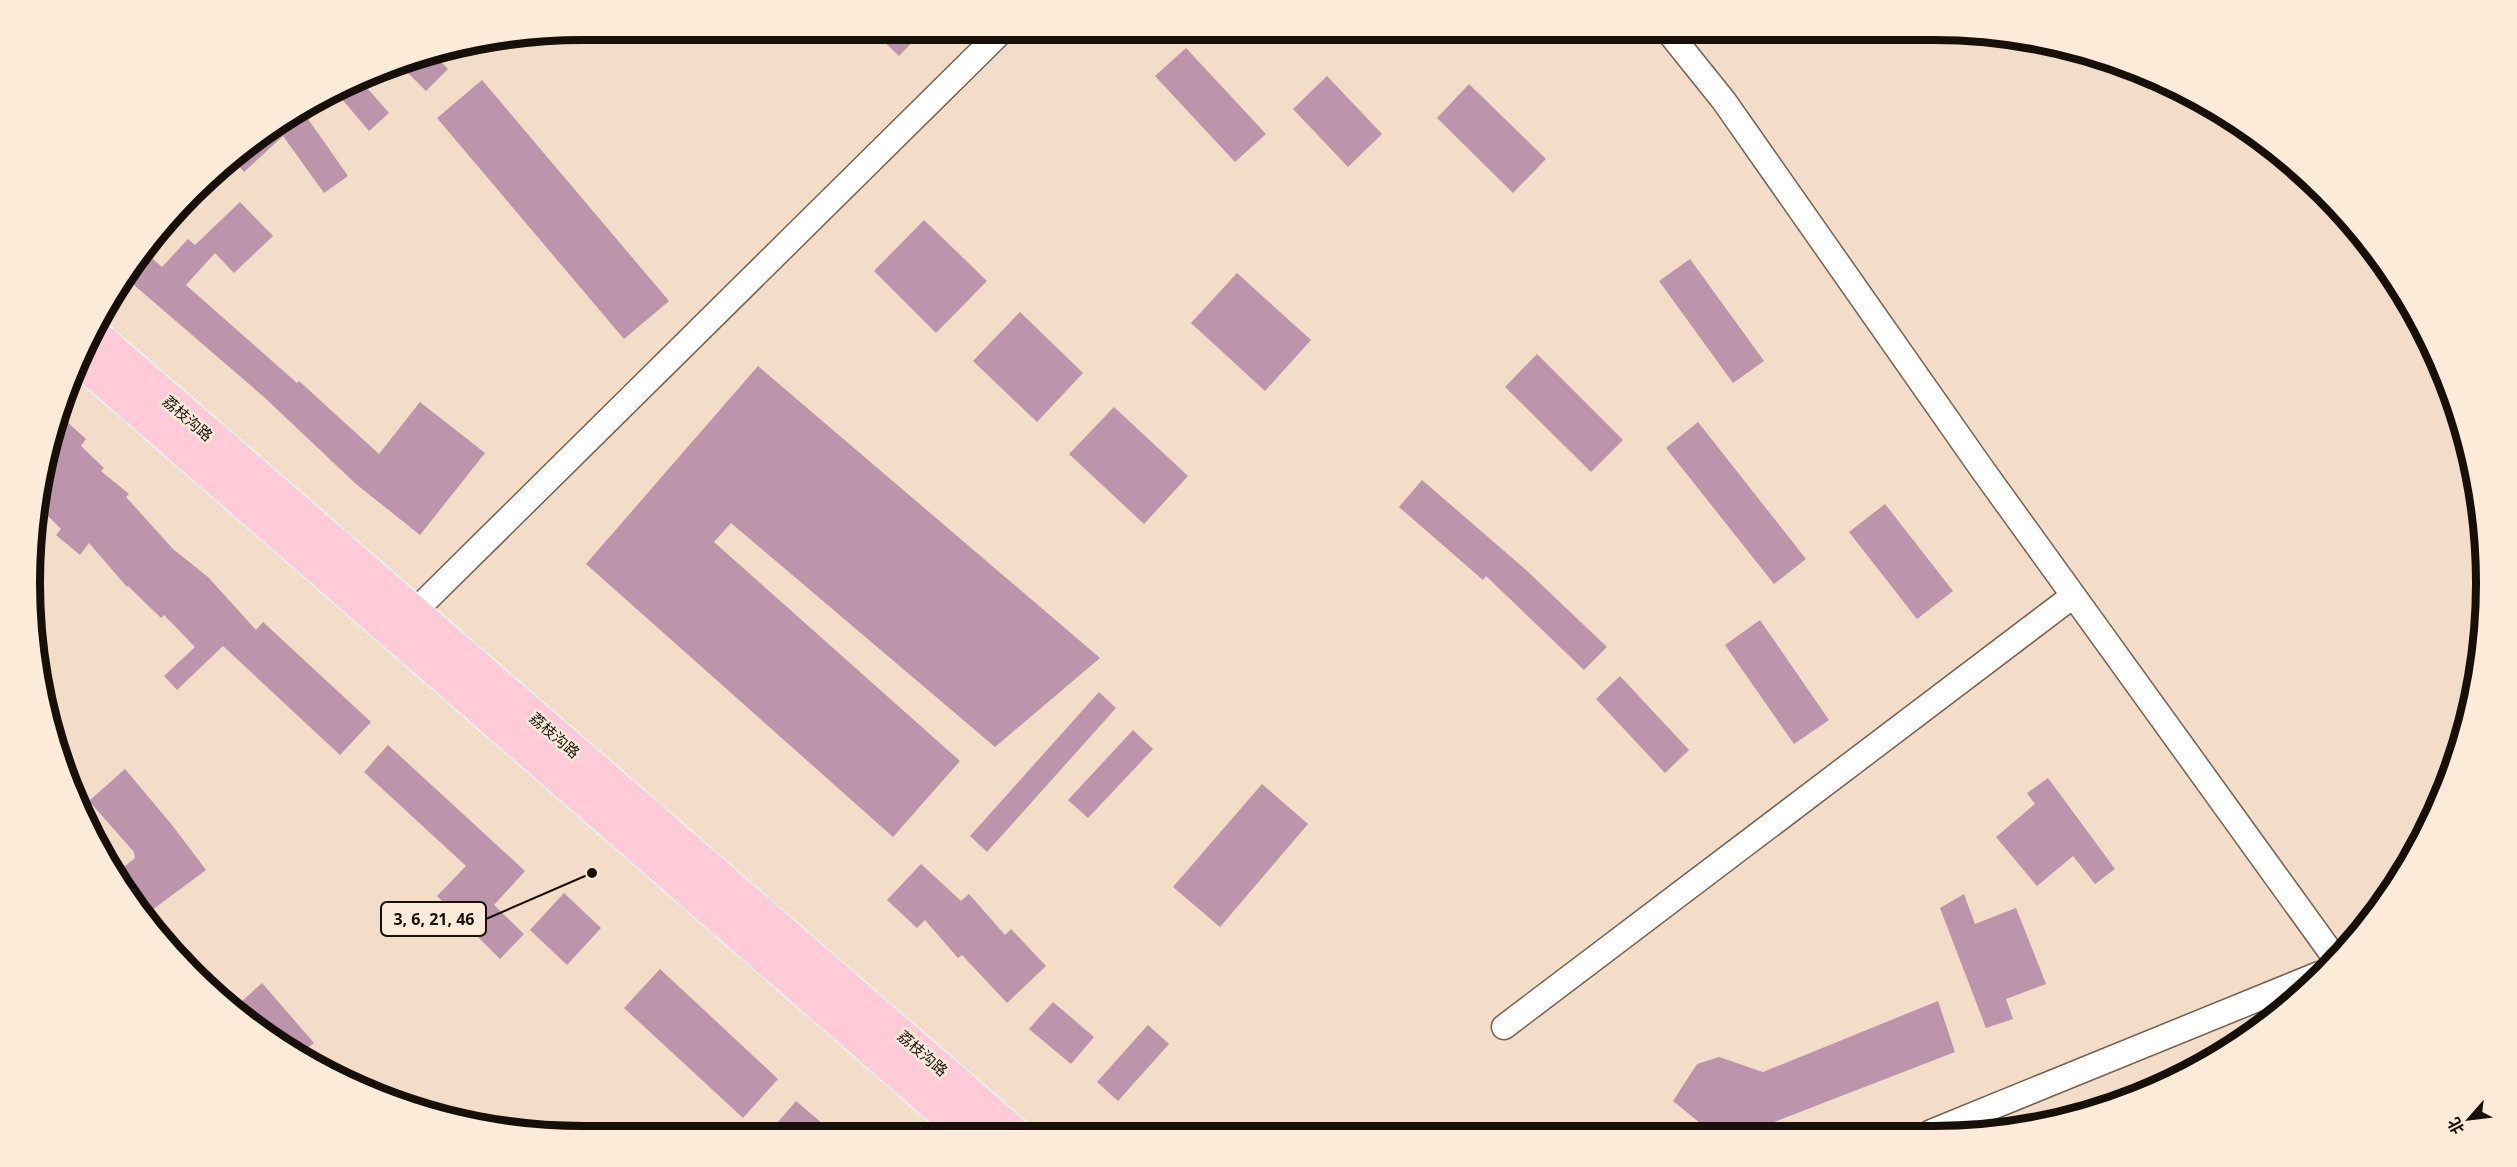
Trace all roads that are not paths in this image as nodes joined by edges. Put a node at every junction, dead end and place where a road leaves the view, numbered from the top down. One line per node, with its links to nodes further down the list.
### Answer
1 (993, 40): 6 (street)
2 (1676, 40): 5 (street)
3 (99, 338): 6 (main road, 荔枝沟路)
4 (86, 366): 10 (main road, 荔枝沟路)
5 (2073, 596): 7 (street); 9 (street)
6 (413, 613): 11 (main road, 荔枝沟路)
7 (2331, 953)
8 (2304, 980): 12 (street)
9 (1504, 1027)
10 (959, 1126)
11 (1006, 1126)
12 (1947, 1126)

